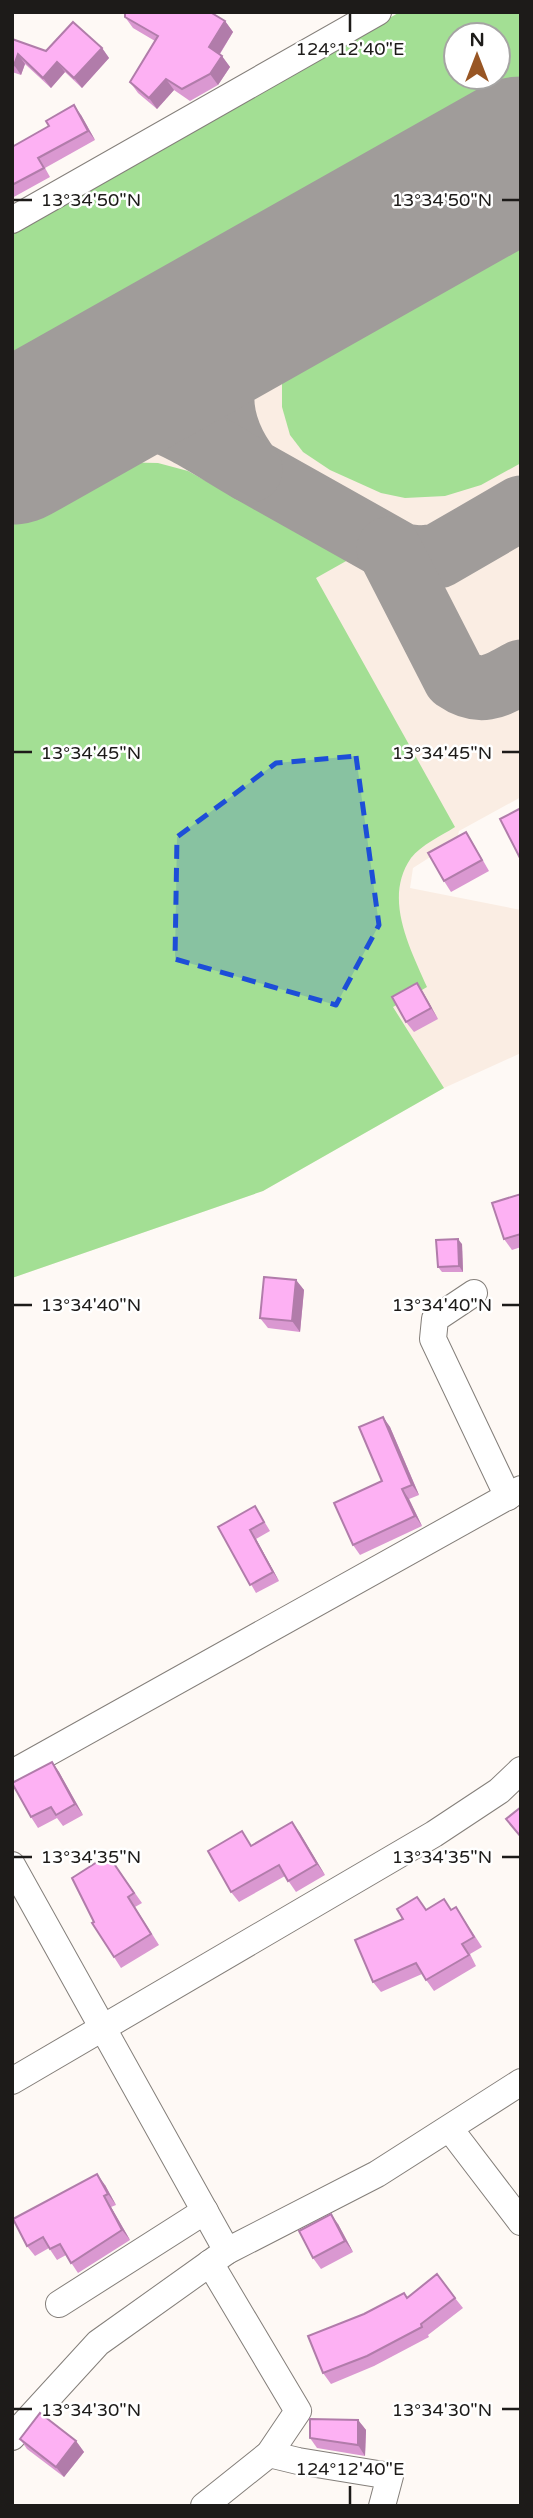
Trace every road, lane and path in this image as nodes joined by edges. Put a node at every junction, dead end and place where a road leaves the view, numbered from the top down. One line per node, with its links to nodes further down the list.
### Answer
1 (378, 12): 2 (street)
2 (12, 220)
3 (474, 1293): 4 (street)
4 (514, 1493): 6 (street)
5 (521, 1770): 8 (street)
6 (12, 1773)
7 (12, 1865): 8 (street)
8 (101, 2027): 9 (street); 12 (street)
9 (12, 2081)
10 (521, 2082): 11 (street)
11 (450, 2129): 13 (street); 14 (street)
12 (205, 2211): 14 (street); 15 (street)
13 (521, 2222)
14 (218, 2257): 16 (street); 17 (street)
15 (59, 2304)
16 (12, 2437)
17 (269, 2454): 18 (street); 19 (street)
18 (204, 2506)
19 (383, 2506)

